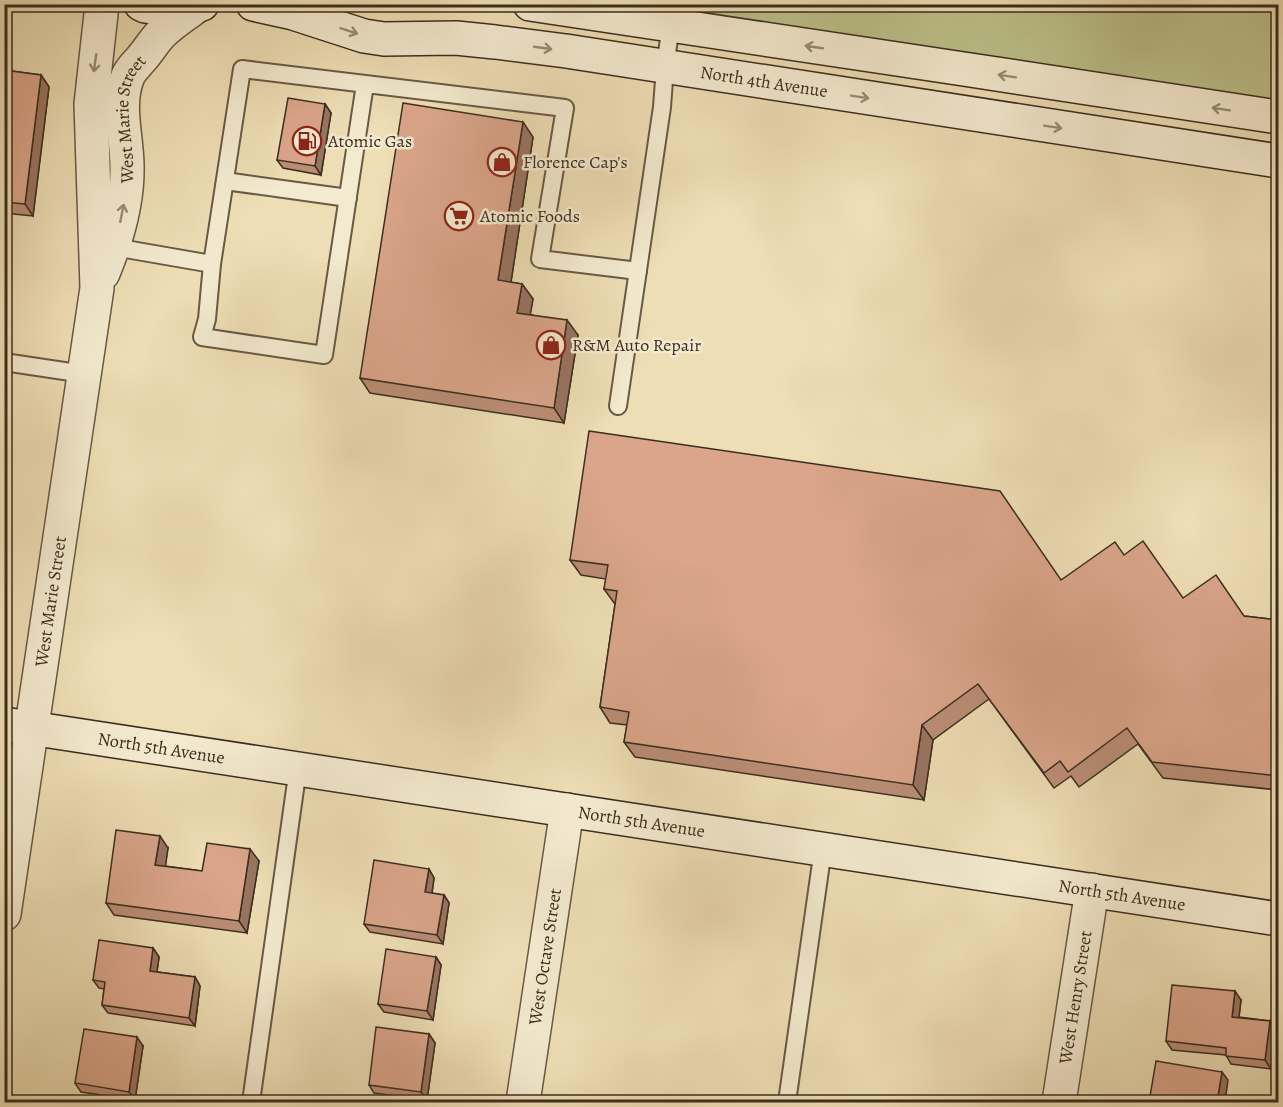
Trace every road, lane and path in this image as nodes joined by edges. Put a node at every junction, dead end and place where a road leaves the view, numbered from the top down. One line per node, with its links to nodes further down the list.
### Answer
1 (101, 4): 16 (street, West Marie Street, one-way to 16)
2 (141, 4): 5 (street)
3 (253, 4): 7 (street, North 4th Avenue, one-way to 7)
4 (530, 4): 6 (street)
5 (198, 6): 13 (street, West Marie Street, one-way to 5)
6 (671, 25): 7 (lane); 9 (street, one-way to 6)
7 (665, 67): 10 (street, North 4th Avenue, one-way to 10); 15 (lane)
8 (366, 84): 11 (lane); 12 (lane); 15 (lane)
9 (1278, 117)
10 (1278, 161)
11 (225, 181): 12 (lane); 14 (lane)
12 (348, 198): 14 (lane)
13 (114, 247): 14 (lane); 16 (street, West Marie Street)
14 (212, 264)
15 (638, 271): 19 (lane)
16 (97, 288): 18 (street, West Marie Street)
17 (4, 362): 18 (lane)
18 (84, 374): 20 (street, West Marie Street)
19 (618, 406)
20 (18, 726): 21 (street, North 5th Avenue); 25 (street, West Marie Street)
21 (298, 768): 22 (street, North 5th Avenue); 27 (lane)
22 (567, 810): 23 (street, North 5th Avenue); 28 (street, West Octave Street)
23 (823, 849): 24 (street, North 5th Avenue); 29 (lane)
24 (1092, 890): 26 (street, North 5th Avenue); 30 (street, West Henry Street)
25 (4, 914)
26 (1278, 919)
27 (251, 1102)
28 (522, 1102)
29 (787, 1102)
30 (1059, 1102)

